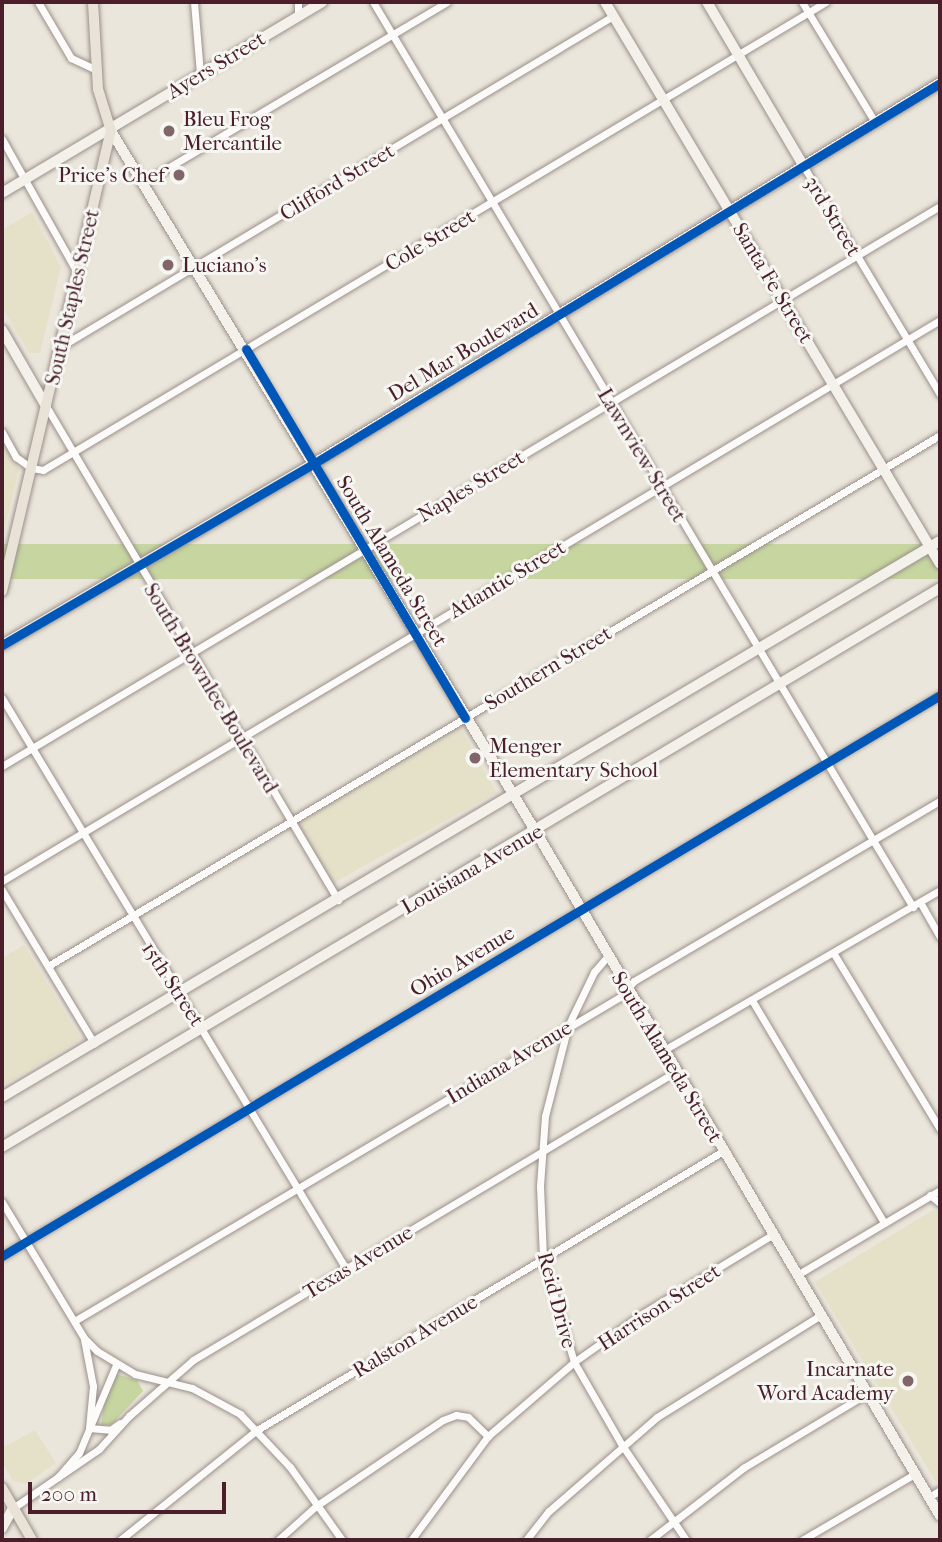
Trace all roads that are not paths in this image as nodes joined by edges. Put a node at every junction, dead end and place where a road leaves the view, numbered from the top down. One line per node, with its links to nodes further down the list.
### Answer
1 (38, 2): 17 (street)
2 (93, 2): 17 (main road, South Staples Street)
3 (194, 2): 18 (street)
4 (298, 2): 13 (street)
5 (322, 2): 13 (main road, Ayers Street)
6 (373, 2): 15 (street, Lawnview Street)
7 (447, 2): 15 (street)
8 (605, 2): 14 (main road, Santa Fe Street)
9 (707, 2): 16 (main road, 3rd Street)
10 (802, 2): 12 (street)
11 (826, 2): 12 (street, Cole Street)
12 (809, 12): 16 (street, Cole Street); 22 (street)
13 (298, 16): 18 (main road, Ayers Street)
14 (613, 16): 20 (main road, Santa Fe Street); 21 (street, Clifford Street)
15 (392, 34): 21 (street, Lawnview Street); 27 (street)
16 (739, 56): 20 (street, Cole Street); 25 (main road, 3rd Street)
17 (97, 70): 23 (main road, South Staples Street)
18 (200, 74): 23 (main road, Ayers Street)
19 (940, 83): 22 (main road, Del Mar Boulevard)
20 (664, 100): 29 (street, Cole Street); 31 (main road, Santa Fe Street)
21 (442, 119): 29 (street, Lawnview Street); 33 (street, Clifford Street)
22 (875, 122): 25 (main road, Del Mar Boulevard)
23 (111, 131): 26 (main road, Ayers Street); 27 (main road, South Alameda Street); 34 (main road, South Staples Street)
24 (2, 139): 26 (street)
25 (804, 167): 31 (main road, Del Mar Boulevard); 32 (street, 3rd Street)
26 (26, 180): 28 (main road, Ayers Street); 34 (street)
27 (144, 182): 33 (main road, South Alameda Street)
28 (2, 193)
29 (494, 202): 36 (street, Lawnview Street); 41 (street, Cole Street)
30 (940, 206): 32 (street, Naples Street)
31 (730, 211): 35 (main road, Santa Fe Street); 36 (main road, Del Mar Boulevard)
32 (857, 255): 35 (street, Naples Street); 39 (street, 3rd Street)
33 (195, 267): 40 (street, Clifford Street); 41 (main road, South Alameda Street)
34 (77, 272): 40 (main road, South Staples Street)
35 (783, 300): 42 (main road, Santa Fe Street); 44 (street, Naples Street)
36 (558, 314): 44 (street, Lawnview Street); 49 (main road, Del Mar Boulevard)
37 (940, 320): 39 (street, Atlantic Street)
38 (2, 330): 45 (main road, South Brownlee Boulevard)
39 (907, 339): 42 (street, Atlantic Street); 43 (street, 3rd Street)
40 (60, 347): 45 (main road, South Staples Street)
41 (246, 349): 48 (street, Cole Street); 49 (main road, South Alameda Street)
42 (833, 384): 51 (main road, Santa Fe Street); 52 (street, Atlantic Street)
43 (940, 394)
44 (611, 402): 52 (street, Lawnview Street); 55 (street, Naples Street)
45 (46, 405): 48 (street, South Brownlee Boulevard); 50 (main road, South Staples Street)
46 (2, 432): 50 (street)
47 (940, 435): 51 (street, Southern Street)
48 (71, 454): 50 (street, Cole Street); 57 (street, South Brownlee Boulevard)
49 (313, 464): 55 (main road, South Alameda Street); 57 (main road, Del Mar Boulevard)
50 (31, 468): 60 (main road, South Staples Street)
51 (883, 469): 54 (main road, Santa Fe Street); 58 (street, Southern Street)
52 (661, 487): 58 (street, Lawnview Street); 61 (street, Atlantic Street)
53 (940, 541): 54 (main road, Louisiana Avenue)
54 (930, 547): 56 (main road, Santa Fe Street); 63 (main road, Louisiana Avenue)
55 (365, 549): 61 (main road, South Alameda Street); 64 (street, Naples Street)
56 (940, 564)
57 (138, 565): 62 (main road, Del Mar Boulevard); 64 (street, South Brownlee Boulevard)
58 (712, 571): 63 (street, Lawnview Street); 68 (street, Southern Street)
59 (940, 588): 65 (main road, Louisiana Avenue)
60 (2, 592)
61 (415, 634): 68 (main road, South Alameda Street); 69 (street, Atlantic Street)
62 (2, 645)
63 (758, 650): 65 (street, Lawnview Street); 73 (main road, Louisiana Avenue)
64 (192, 653): 69 (street, South Brownlee Boulevard); 70 (street, Naples Street)
65 (782, 683): 71 (street, Lawnview Street); 76 (main road, Louisiana Avenue)
66 (940, 695): 71 (street, Ohio Avenue)
67 (2, 698): 70 (street, 15th Street)
68 (465, 718): 73 (main road, South Alameda Street); 75 (street, Southern Street)
69 (241, 738): 75 (street, South Brownlee Boulevard); 77 (street, Atlantic Street)
70 (29, 749): 72 (street, Naples Street); 77 (street, 15th Street)
71 (826, 764): 78 (street, Lawnview Street); 84 (street, Ohio Avenue)
72 (2, 766)
73 (512, 793): 76 (main road, South Alameda Street); 82 (main road, Louisiana Avenue)
74 (940, 801): 78 (street, Indiana Avenue)
75 (292, 821): 82 (street, South Brownlee Boulevard); 85 (street, Southern Street)
76 (536, 832): 84 (main road, South Alameda Street); 94 (main road, Louisiana Avenue)
77 (80, 834): 79 (street, Atlantic Street); 85 (street, 15th Street)
78 (873, 840): 83 (street, Lawnview Street); 90 (street, Indiana Avenue)
79 (2, 881)
80 (2, 890): 89 (street)
81 (940, 890): 83 (street)
82 (338, 900): 91 (main road, Louisiana Avenue)
83 (916, 904): 86 (street, Lawnview Street); 87 (street)
84 (580, 910): 88 (main road, South Alameda Street); 99 (street, Ohio Avenue)
85 (131, 917): 89 (street, Southern Street); 91 (street, 15th Street)
86 (940, 937)
87 (834, 954): 92 (street); 100 (street)
88 (607, 957): 90 (main road, South Alameda Street); 93 (street, Reid Drive)
89 (48, 966): 95 (street)
90 (627, 989): 93 (street, Indiana Avenue); 96 (main road, South Alameda Street)
91 (179, 994): 94 (street, 15th Street); 95 (main road, Louisiana Avenue)
92 (753, 1002): 96 (street); 109 (street)
93 (568, 1027): 103 (street, Reid Drive); 104 (street, Indiana Avenue)
94 (202, 1028): 99 (street, 15th Street); 101 (main road, Louisiana Avenue)
95 (94, 1043): 98 (main road, Louisiana Avenue)
96 (664, 1051): 97 (main road, South Alameda Street)
97 (677, 1071): 102 (main road, South Alameda Street); 103 (street, Texas Avenue)
98 (2, 1097)
99 (252, 1110): 104 (street, 15th Street); 111 (street, Ohio Avenue)
100 (940, 1129)
101 (2, 1147)
102 (723, 1151): 110 (main road, South Alameda Street); 113 (street, Ralston Avenue)
103 (541, 1153): 113 (street, Reid Drive); 114 (street, Texas Avenue)
104 (299, 1188): 114 (street, 15th Street); 117 (street, Indiana Avenue)
105 (940, 1191): 106 (street)
106 (930, 1195): 108 (street); 109 (street)
107 (2, 1202): 111 (street)
108 (940, 1203)
109 (884, 1223): 115 (street)
110 (772, 1235): 115 (main road, South Alameda Street); 119 (street, Harrison Street)
111 (28, 1240): 112 (street, Ohio Avenue); 117 (street)
112 (2, 1256)
113 (543, 1259): 119 (street, Reid Drive); 125 (street, Ralston Avenue)
114 (346, 1269): 121 (street, Texas Avenue)
115 (797, 1275): 116 (main road, South Alameda Street)
116 (821, 1315): 122 (main road, South Alameda Street); 127 (street)
117 (76, 1321): 118 (street)
118 (84, 1338): 120 (street); 124 (street, Texas Avenue)
119 (575, 1362): 126 (street, Harrison Street); 127 (street, Reid Drive)
120 (116, 1365): 121 (street); 124 (street, Texas Avenue)
121 (167, 1380): 123 (street, Texas Avenue); 125 (street)
122 (868, 1393): 128 (main road, South Alameda Street); 136 (street)
123 (129, 1416): 124 (street); 129 (street, Texas Avenue)
124 (89, 1428): 129 (street, Texas Avenue)
125 (257, 1430): 133 (street); 139 (street, Ralston Avenue)
126 (488, 1436): 133 (street); 142 (street, Harrison Street)
127 (622, 1445): 136 (street, Reid Drive); 143 (street)
128 (916, 1473): 132 (main road, South Alameda Street); 146 (street)
129 (58, 1477): 134 (street, Texas Avenue)
130 (2, 1488): 134 (main road)
131 (940, 1490): 132 (street)
132 (929, 1497): 135 (main road, South Alameda Street)
133 (316, 1506): 140 (street); 141 (street)
134 (13, 1508): 137 (main road); 138 (main road)
135 (940, 1516)
136 (673, 1521): 144 (street); 145 (street, Reid Drive)
137 (2, 1528)
138 (32, 1540)
139 (120, 1540)
140 (278, 1540)
141 (342, 1540)
142 (411, 1540)
143 (526, 1540)
144 (650, 1540)
145 (686, 1540)
146 (802, 1540)

